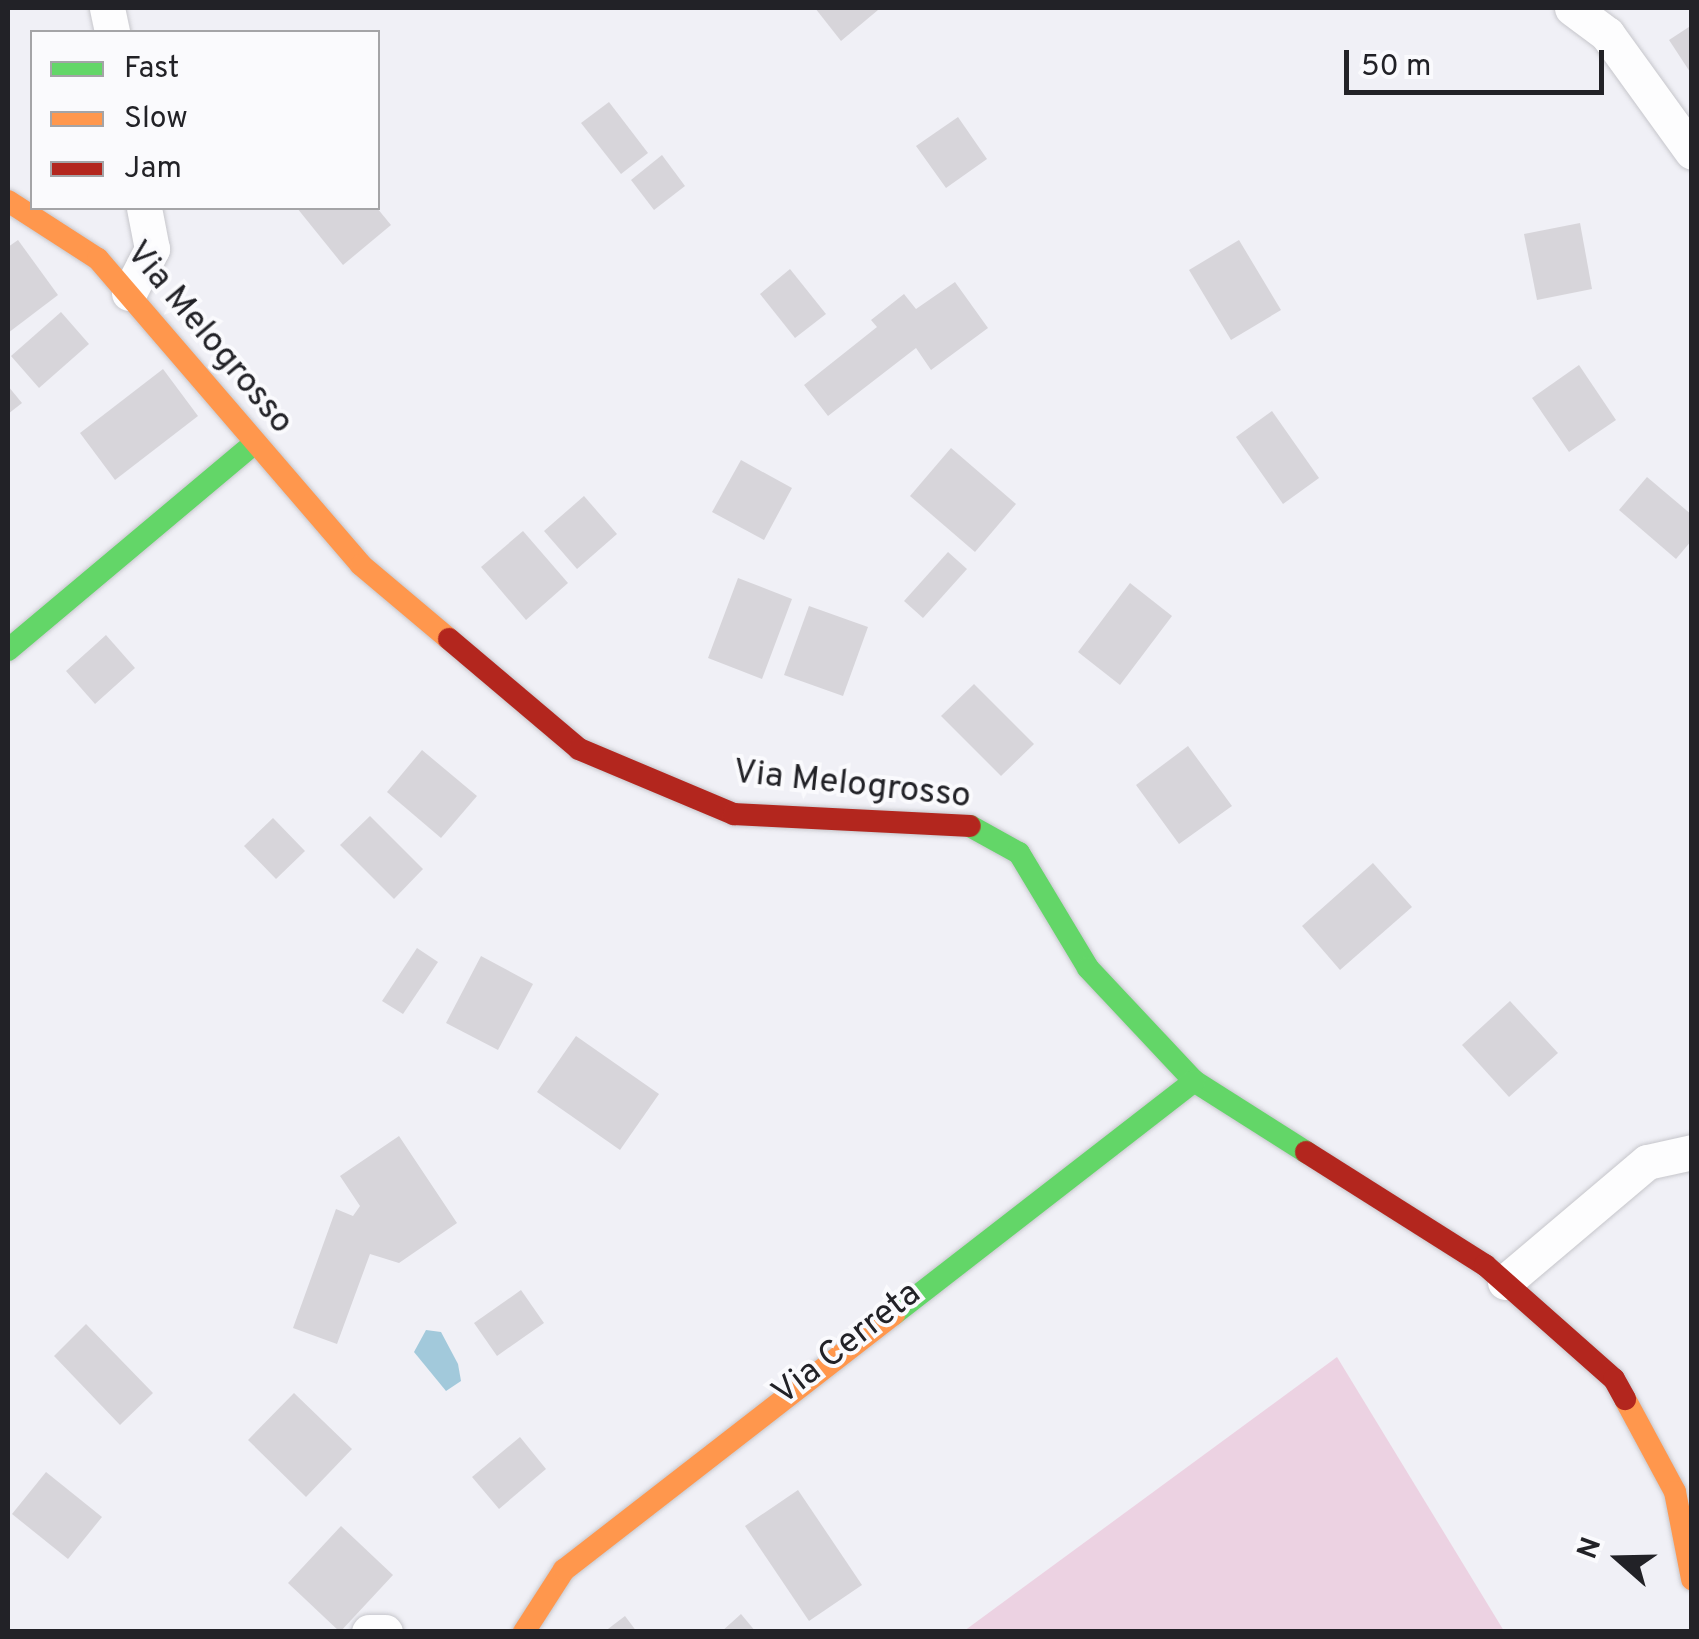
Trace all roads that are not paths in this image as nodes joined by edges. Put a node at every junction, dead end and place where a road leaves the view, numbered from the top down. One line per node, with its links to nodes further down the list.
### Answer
1 (1572, 8): 2 (street)
2 (1692, 152)
3 (8, 201): 5 (street, Via Melogrosso)
4 (144, 210): 5 (street)
5 (129, 293): 6 (street, Via Melogrosso)
6 (252, 446): 7 (street); 8 (street, Via Melogrosso)
7 (13, 637)
8 (1194, 1080): 10 (street, Via Melogrosso); 14 (street, Via Cerreta)
9 (1692, 1152): 10 (street)
10 (1505, 1282): 11 (street, Via Melogrosso)
11 (1692, 1578)
12 (369, 1632): 13 (street)
13 (386, 1632)
14 (524, 1632)

